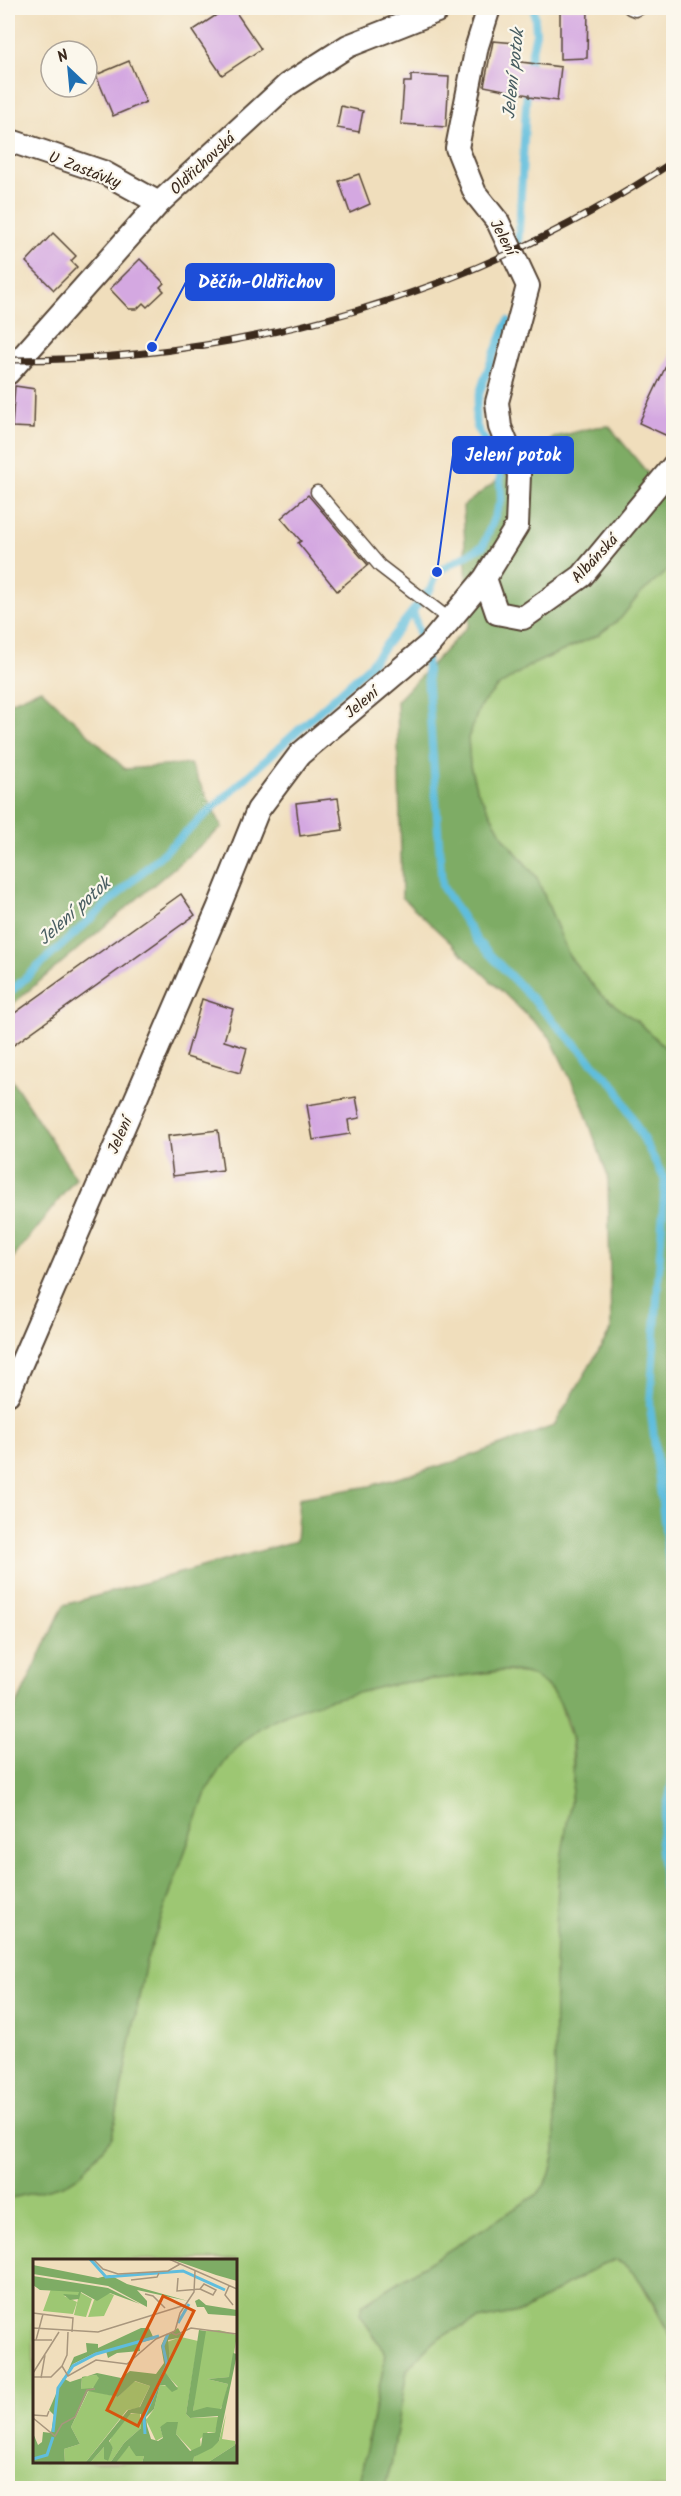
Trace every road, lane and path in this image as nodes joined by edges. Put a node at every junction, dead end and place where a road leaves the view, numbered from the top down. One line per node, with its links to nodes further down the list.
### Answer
1 (439, 8): 6 (street, Oldřichovská)
2 (489, 8): 10 (street, Jelení)
3 (630, 8): 4 (lane)
4 (640, 8)
5 (8, 140): 6 (street, U Zastávky)
6 (159, 203): 7 (street, Oldřichovská)
7 (8, 373)
8 (674, 465): 10 (street, Albánská)
9 (317, 492): 11 (lane)
10 (485, 578): 11 (street, Jelení)
11 (450, 620): 12 (street, Jelení)
12 (8, 1394)

